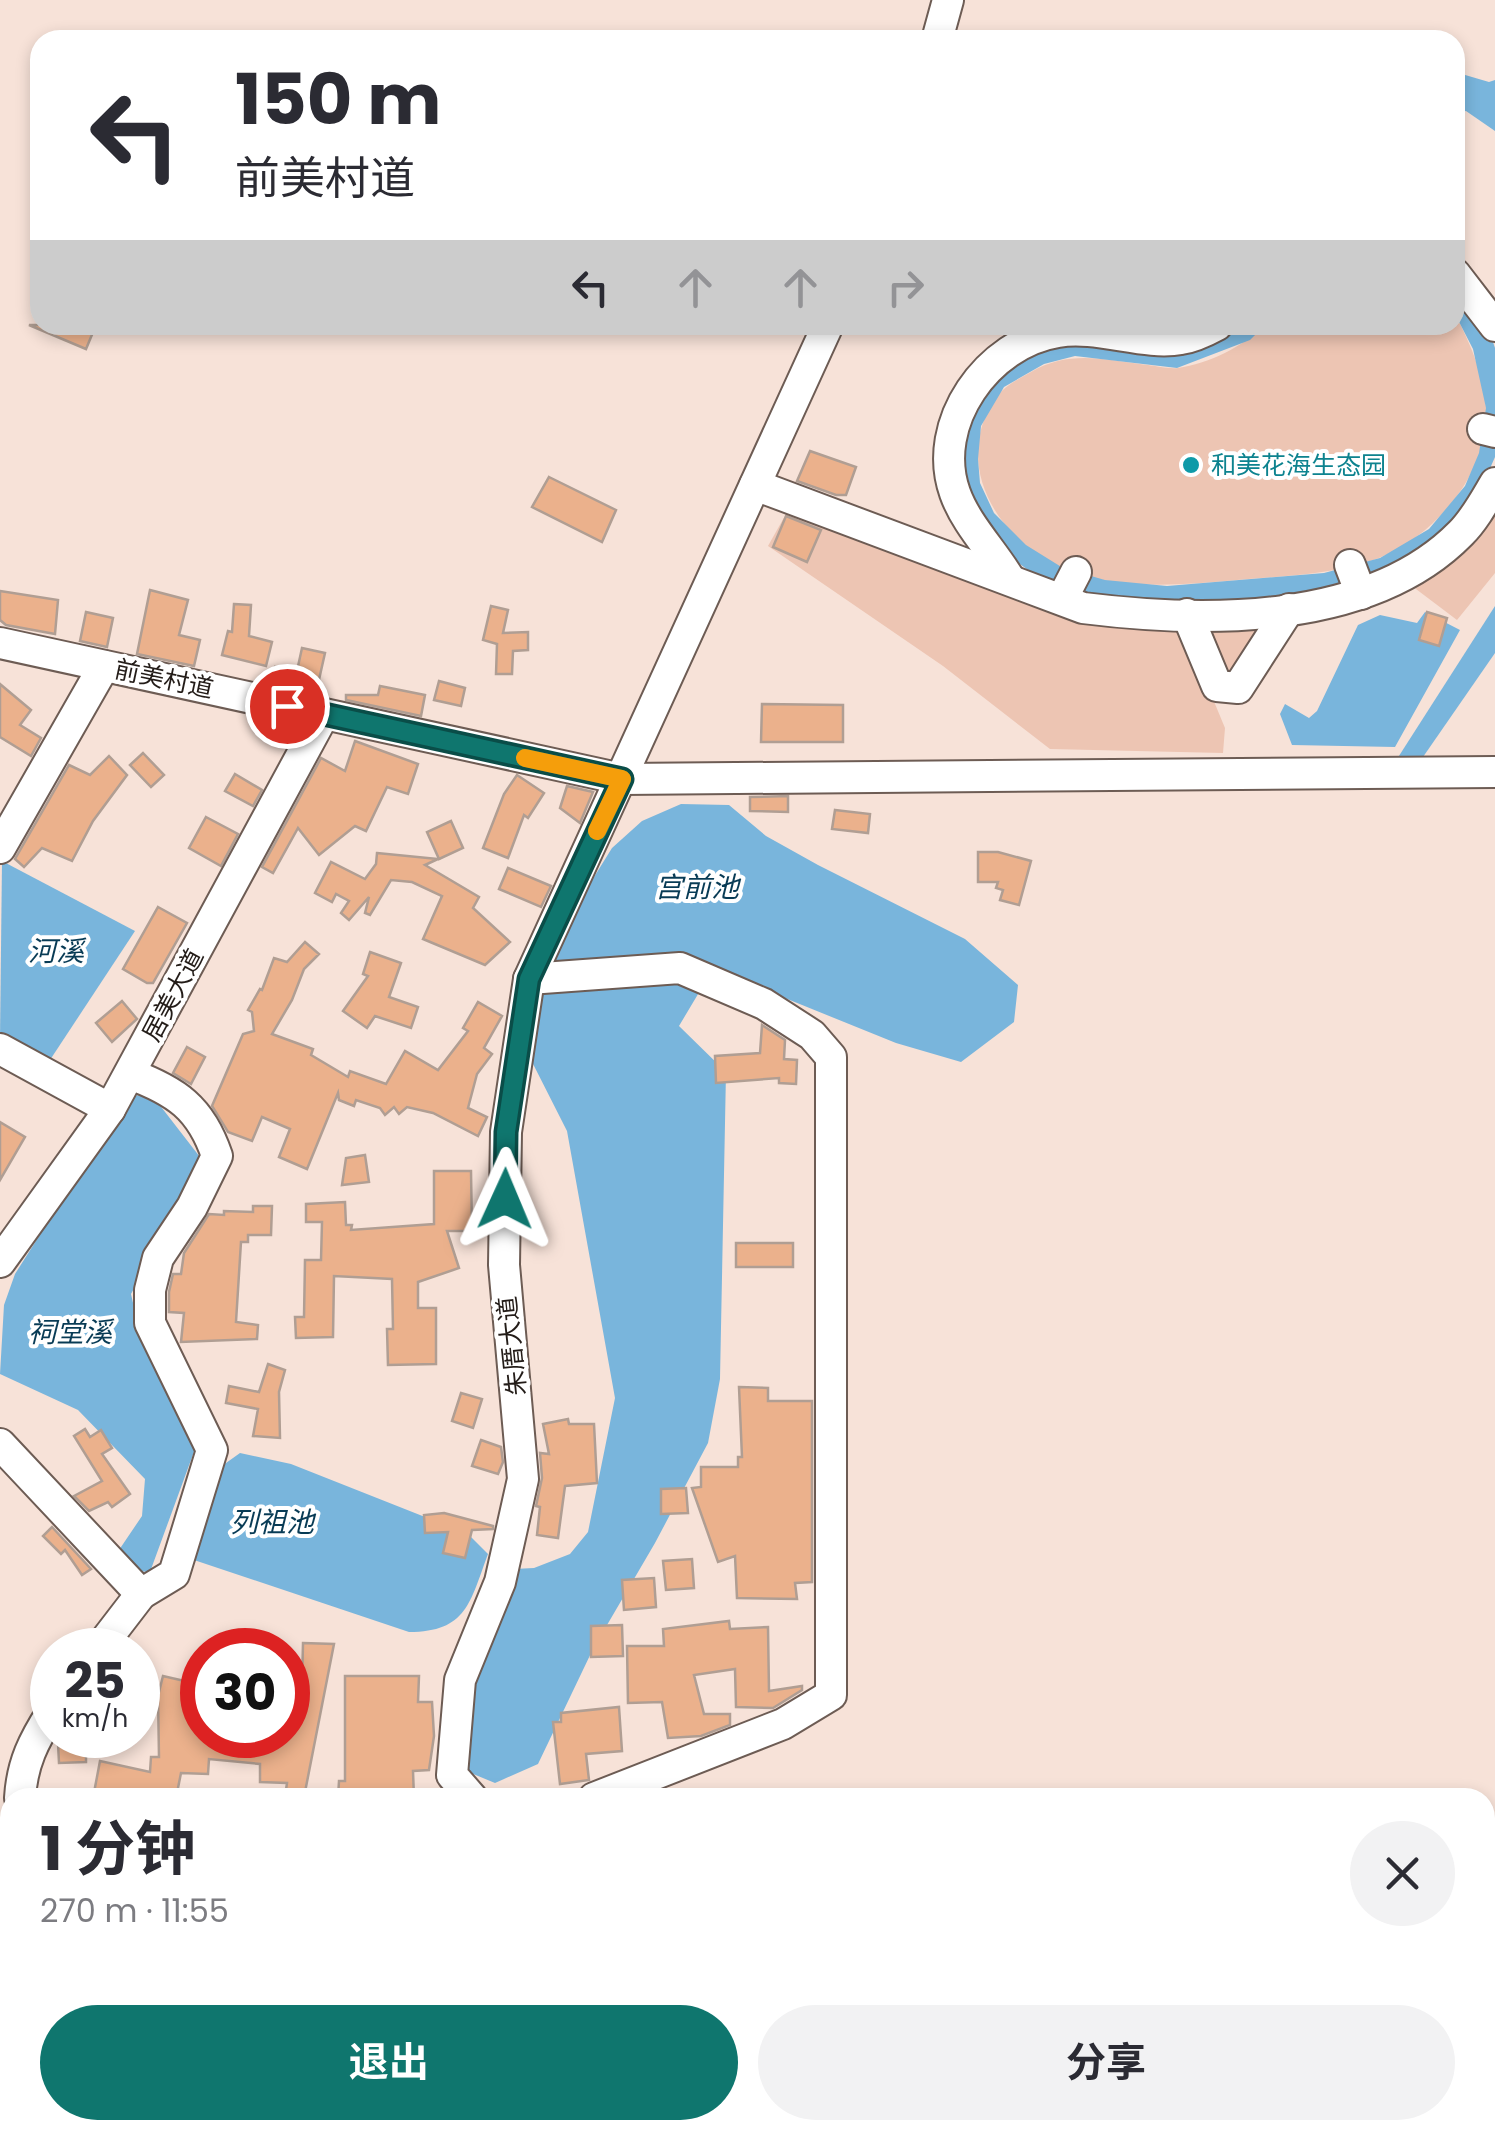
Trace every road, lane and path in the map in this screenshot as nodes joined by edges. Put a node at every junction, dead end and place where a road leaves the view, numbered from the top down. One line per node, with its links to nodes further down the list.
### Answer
1 (948, 1): 2 (street)
2 (941, 30)
3 (1465, 287): 4 (street)
4 (1495, 326)
5 (823, 335): 10 (street, 朱厝大道)
6 (1048, 335): 11 (street)
7 (1069, 335): 8 (street)
8 (1191, 335)
9 (1495, 482): 12 (street)
10 (755, 485): 11 (street); 18 (street, 朱厝大道)
11 (1009, 578): 13 (street)
12 (1289, 609): 13 (street); 13 (street)
13 (1187, 614)
14 (0, 643): 15 (street, 前美村道)
15 (104, 666): 16 (street, 前美村道); 19 (street)
16 (324, 714): 18 (street, 前美村道); 22 (street, 居美大道)
17 (1495, 772): 18 (street, 前美村道)
18 (622, 779): 20 (street, 朱厝大道)
19 (0, 848)
20 (529, 979): 30 (street, 朱厝大道); 31 (street)
21 (0, 1049): 23 (street)
22 (130, 1074): 23 (street, 居美大道); 26 (street)
23 (110, 1108): 24 (street, 居美大道)
24 (0, 1262)
25 (0, 1444): 26 (street)
26 (141, 1594): 27 (street)
27 (115, 1628)
28 (30, 1750): 29 (street)
29 (21, 1788)
30 (463, 1788)
31 (620, 1788)

